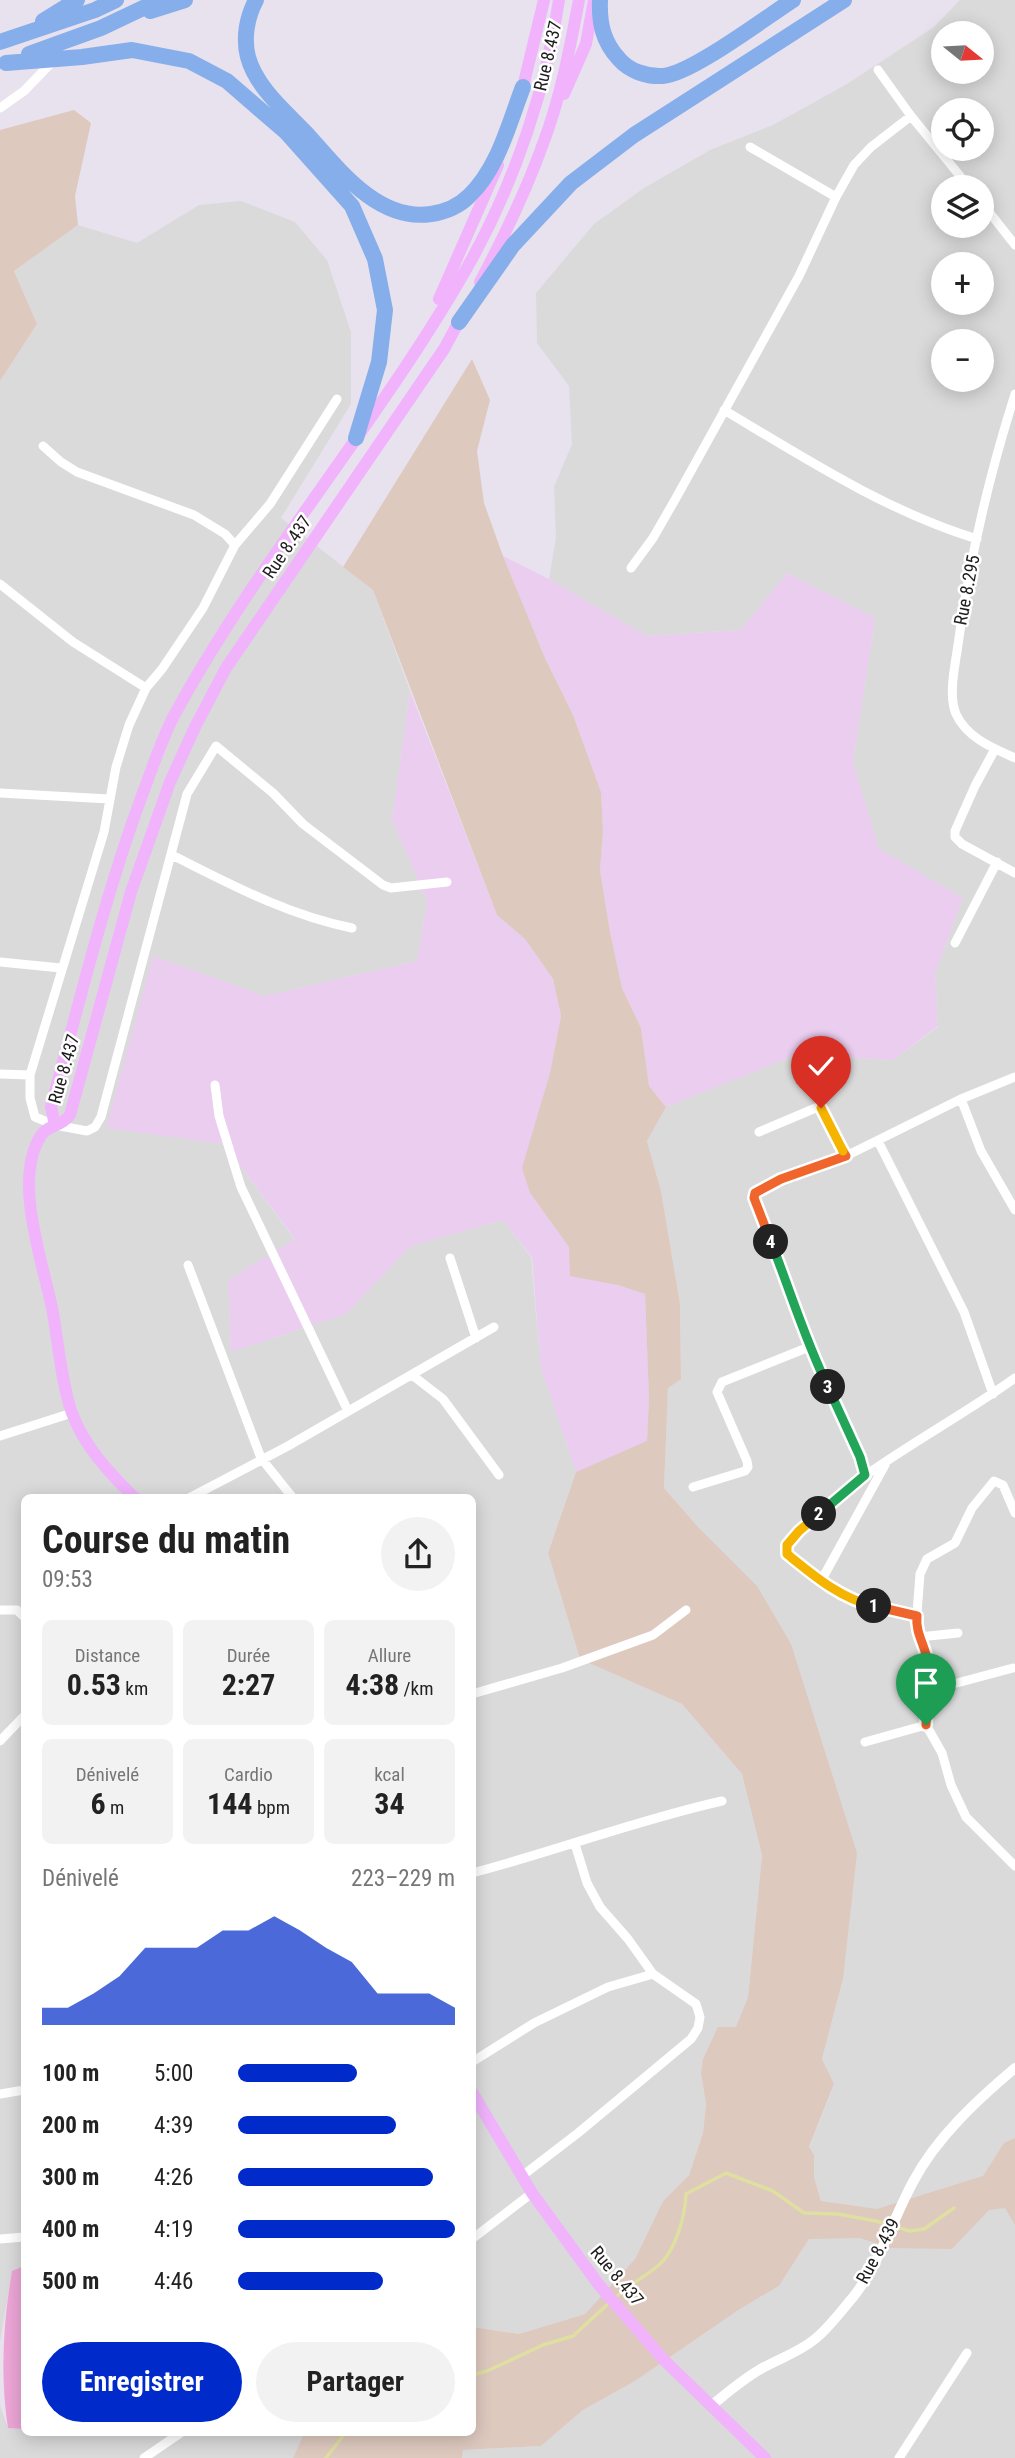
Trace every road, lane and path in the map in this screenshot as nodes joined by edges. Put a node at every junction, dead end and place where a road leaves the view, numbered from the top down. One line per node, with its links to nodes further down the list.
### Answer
1 (77, 0): 14 (highway)
2 (114, 0): 14 (highway)
3 (160, 0): 13 (highway)
4 (185, 0): 13 (highway)
5 (256, 0): 18 (highway)
6 (544, 0): 18 (main road)
7 (559, 0): 28 (main road, Rue 8.437)
8 (579, 0): 21 (main road, Rue 8.437)
9 (594, 0): 21 (main road)
10 (600, 0): 11 (highway)
11 (793, 0)
12 (844, 0): 27 (highway)
13 (101, 28): 16 (highway)
14 (6, 41)
15 (57, 58): 16 (highway); 19 (street); 32 (highway)
16 (3, 63)
17 (878, 70): 20 (street)
18 (523, 87): 28 (main road)
19 (0, 108)
20 (911, 116): 23 (street); 24 (street)
21 (545, 139): 27 (main road, Rue 8.437)
22 (750, 147): 24 (street)
23 (959, 175)
24 (836, 197): 31 (street)
25 (994, 218): 26 (street)
26 (1015, 245)
27 (459, 322): 56 (main road, Rue 8.437)
28 (424, 337): 32 (main road, Rue 8.437)
29 (1015, 394): 34 (street, Rue 8.295)
30 (337, 399): 35 (street)
31 (724, 410): 34 (street); 36 (street)
32 (356, 438): 56 (main road, Rue 8.437)
33 (43, 446): 35 (street)
34 (977, 538): 39 (street, Rue 8.295)
35 (235, 544): 38 (street)
36 (631, 568)
37 (0, 584): 38 (street)
38 (146, 688): 42 (street)
39 (995, 749): 40 (street, Rue 8.295); 44 (street)
40 (1015, 758)
41 (0, 793): 42 (street)
42 (108, 799): 50 (street)
43 (172, 855): 46 (street); 47 (street); 56 (street)
44 (997, 862): 45 (street); 48 (street)
45 (1015, 873)
46 (447, 882)
47 (352, 928)
48 (955, 943)
49 (0, 962): 50 (street)
50 (61, 968): 52 (street)
51 (0, 1074): 52 (street)
52 (30, 1075): 56 (street)
53 (1015, 1077): 55 (street)
54 (215, 1085): 69 (street)
55 (961, 1099): 58 (street); 60 (street)
56 (55, 1125): 70 (main road, Rue 8.437)
57 (759, 1132): 59 (street)
58 (878, 1141): 59 (street); 68 (street)
59 (846, 1156): 65 (street)
60 (1015, 1210)
61 (450, 1258): 64 (street)
62 (188, 1265): 72 (street)
63 (494, 1327): 64 (street)
64 (476, 1338): 66 (street)
65 (809, 1347): 75 (street); 76 (street)
66 (412, 1375): 69 (street); 74 (street)
67 (1015, 1378): 68 (street)
68 (993, 1394): 73 (street)
69 (348, 1411): 72 (street)
70 (72, 1413): 71 (street); 77 (main road, Rue 8.437)
71 (0, 1436)
72 (261, 1458): 78 (street); 79 (street)
73 (887, 1461): 75 (street); 81 (street)
74 (499, 1475)
75 (865, 1475): 81 (street)
76 (694, 1487)
77 (131, 1494)
78 (196, 1494)
79 (290, 1494)
80 (1015, 1513): 85 (street)
81 (821, 1581): 85 (street)
82 (686, 1610): 90 (street)
83 (0, 1611): 84 (street)
84 (21, 1614)
85 (917, 1616): 87 (street)
86 (958, 1633): 87 (street)
87 (919, 1637): 89 (street)
88 (1013, 1668): 89 (street)
89 (927, 1691): 92 (street)
90 (476, 1694)
91 (21, 1719): 93 (street)
92 (926, 1725): 94 (street); 97 (street)
93 (0, 1741)
94 (865, 1742)
95 (722, 1801): 96 (street)
96 (575, 1844): 98 (street); 99 (street)
97 (1015, 1866)
98 (476, 1872)
99 (653, 1974): 100 (street); 105 (street)
100 (476, 2059)
101 (1015, 2068): 111 (street, Rue 8.439)
102 (21, 2090): 103 (street)
103 (0, 2094)
104 (476, 2099): 105 (main road, Rue 8.437)
105 (522, 2176): 106 (main road, Rue 8.437)
106 (532, 2193): 107 (street); 111 (main road, Rue 8.437)
107 (476, 2236)
108 (21, 2237): 109 (street)
109 (0, 2239)
110 (967, 2353): 115 (street)
111 (712, 2405): 114 (main road, Rue 8.437)
112 (176, 2436): 113 (street)
113 (145, 2458)
114 (765, 2458)
115 (899, 2458)

